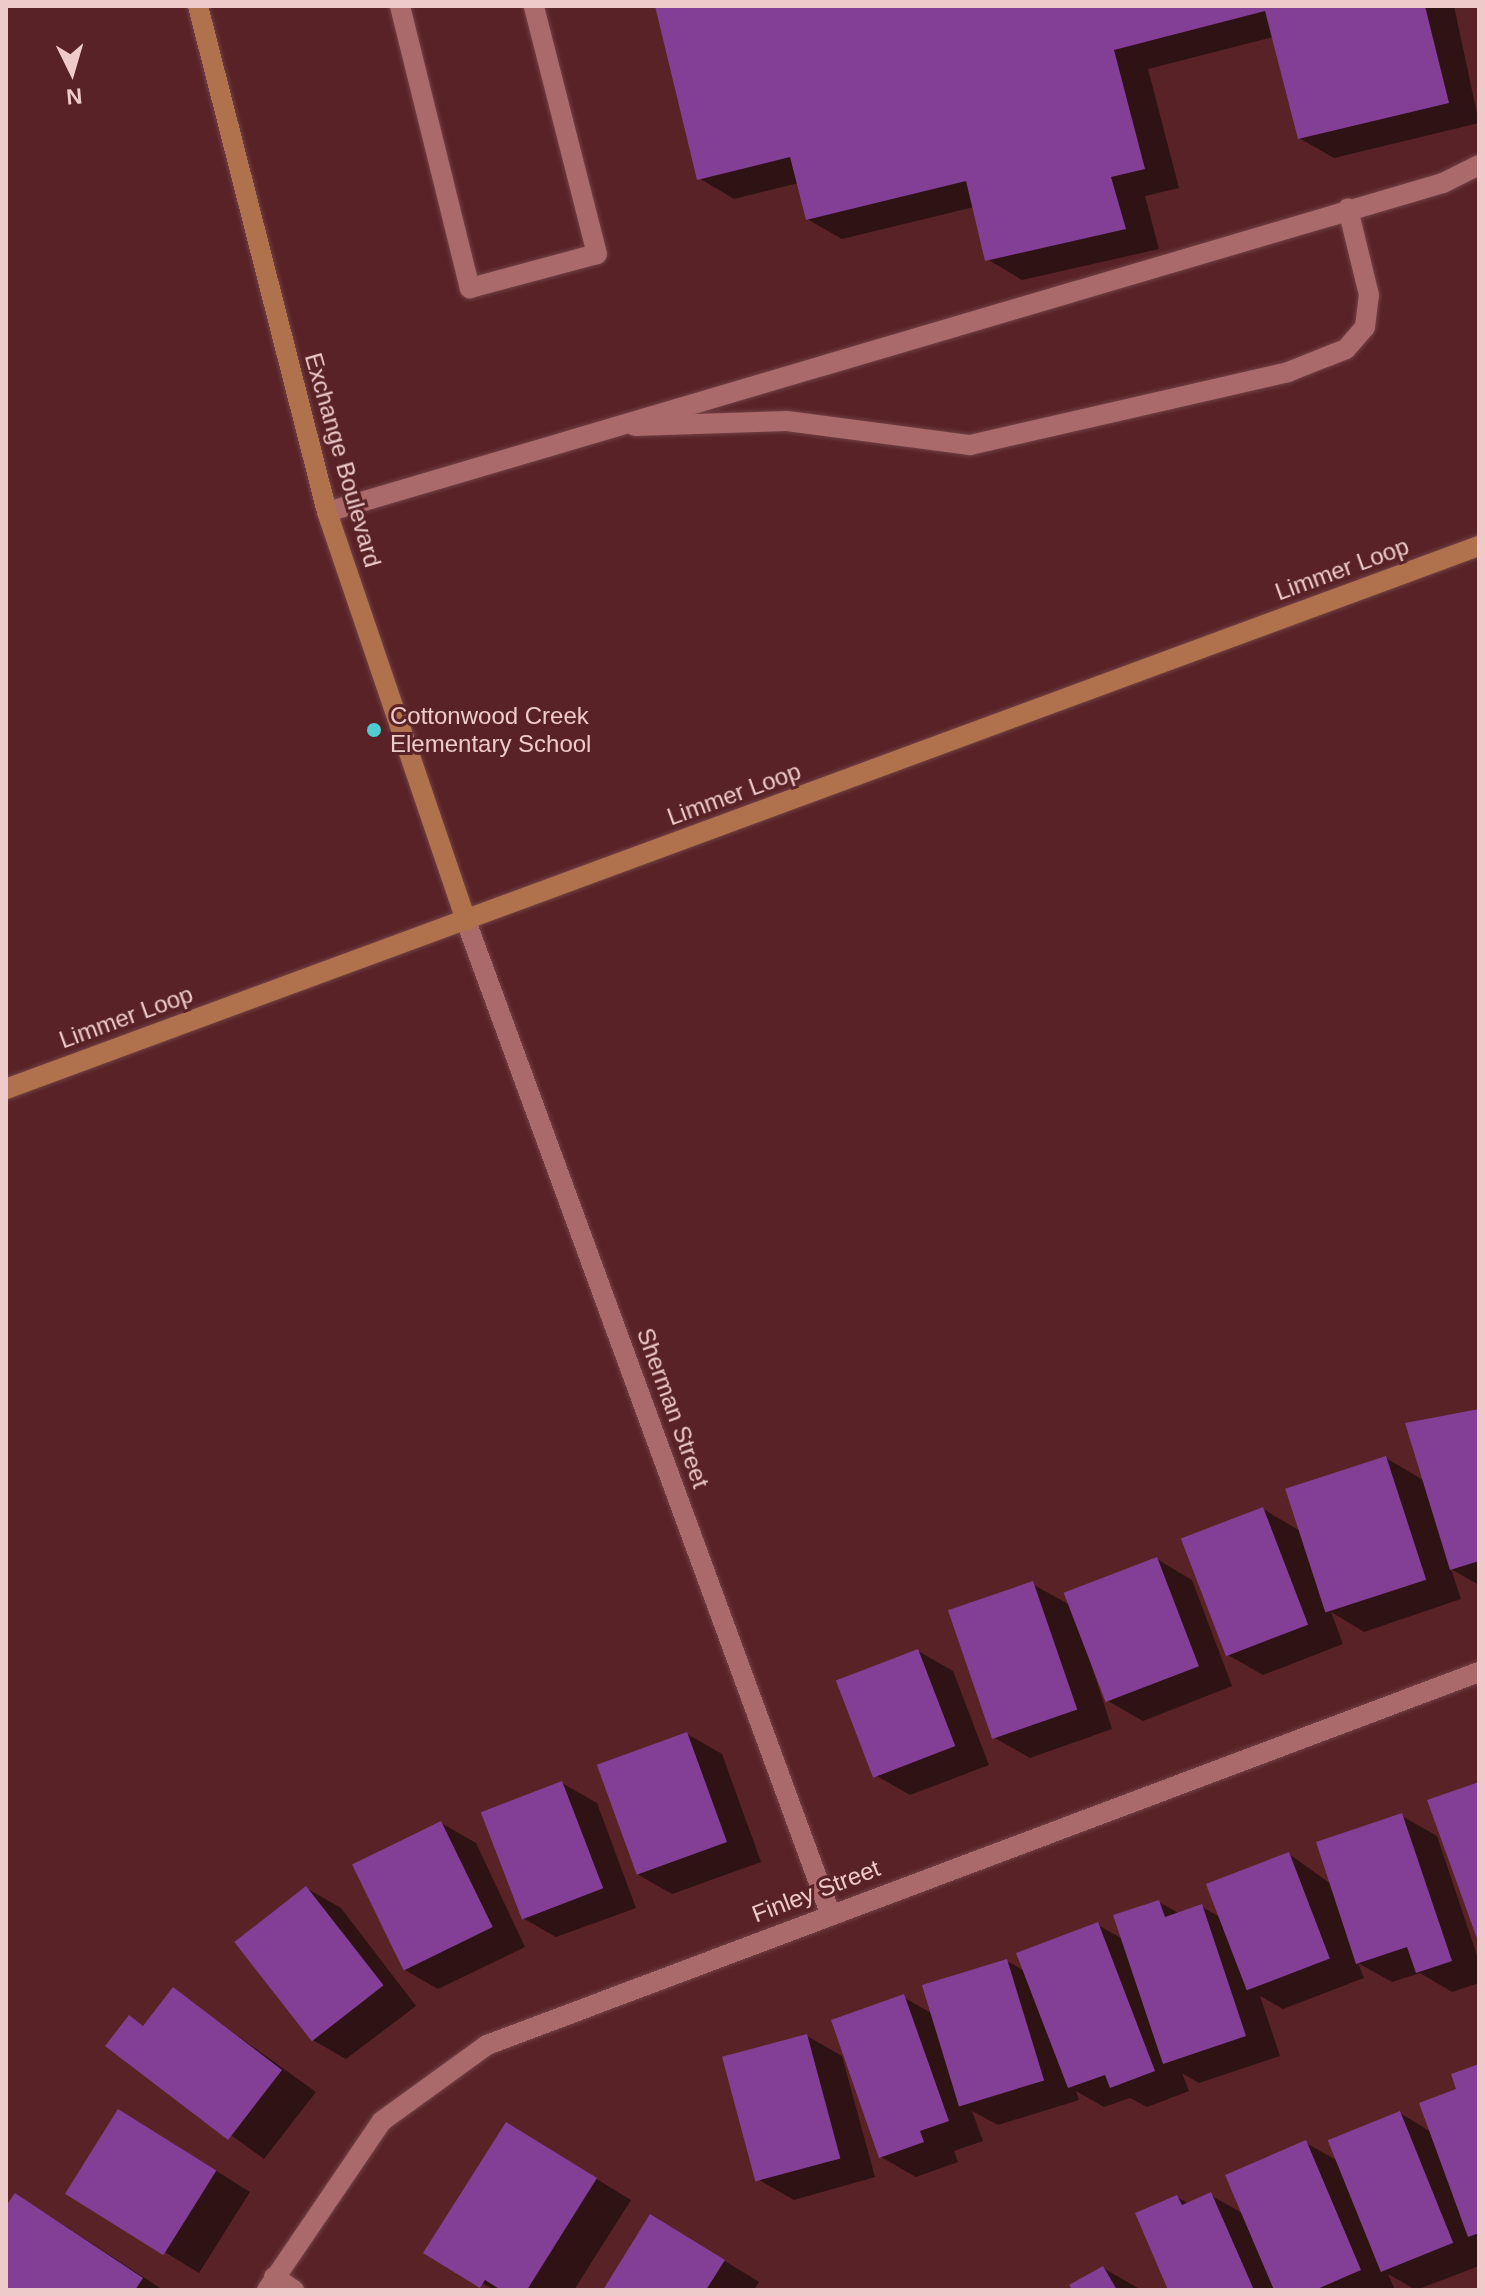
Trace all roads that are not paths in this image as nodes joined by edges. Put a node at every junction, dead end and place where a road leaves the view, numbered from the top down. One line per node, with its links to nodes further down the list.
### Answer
1 (198, 6): 7 (street, Exchange Boulevard)
2 (400, 6): 3 (street)
3 (534, 6)
4 (1479, 165): 5 (street)
5 (1348, 209): 6 (street); 6 (street)
6 (620, 425): 7 (street)
7 (327, 512): 9 (street, Exchange Boulevard)
8 (1479, 546): 9 (street, Limmer Loop)
9 (466, 921): 10 (street, Limmer Loop); 12 (street, Sherman Street)
10 (6, 1089)
11 (1479, 1672): 12 (street, Finley Street)
12 (830, 1913): 13 (street, Finley Street)
13 (270, 2284): 14 (street)
14 (294, 2290)

